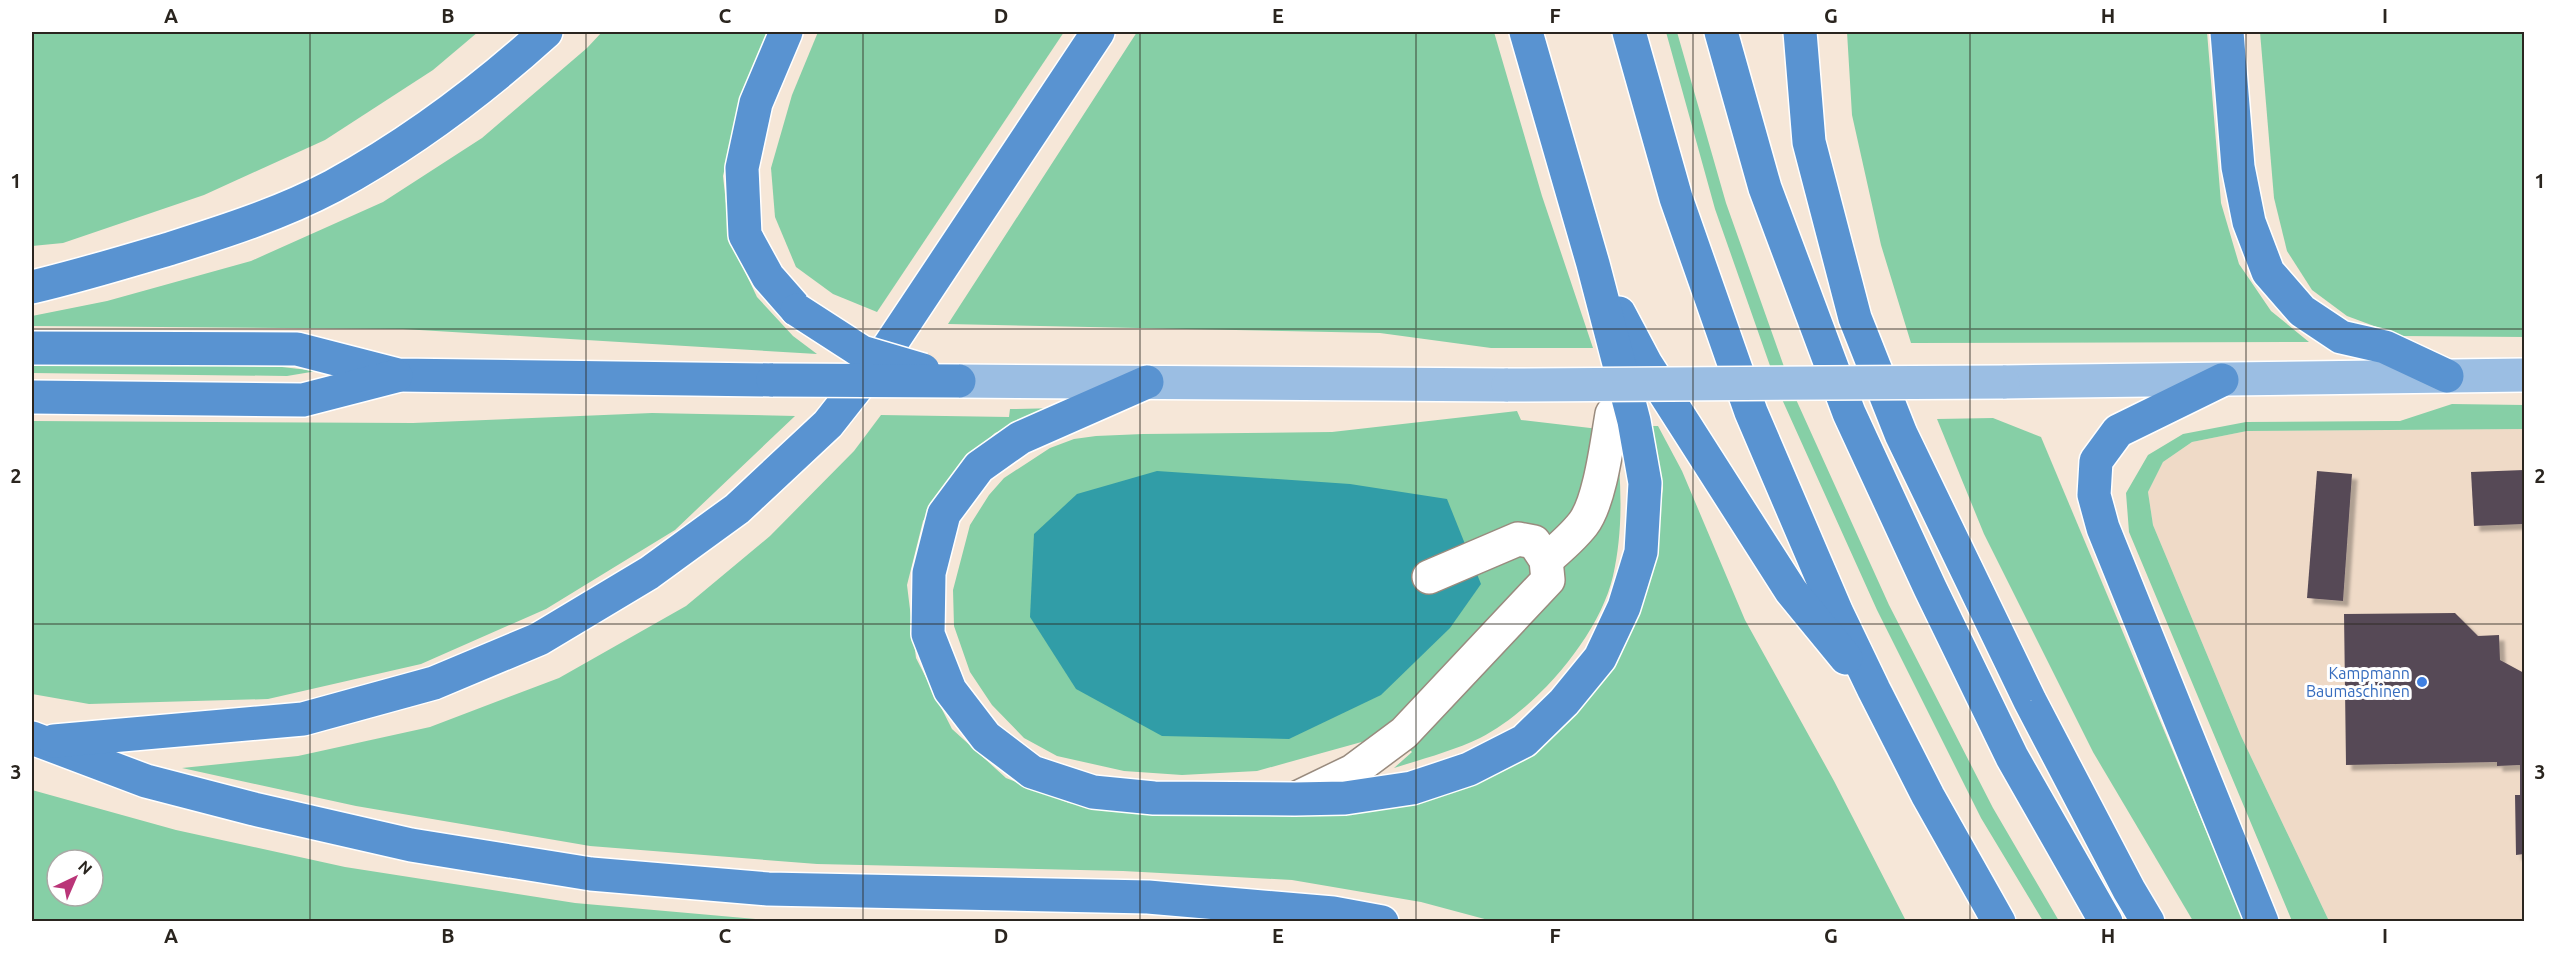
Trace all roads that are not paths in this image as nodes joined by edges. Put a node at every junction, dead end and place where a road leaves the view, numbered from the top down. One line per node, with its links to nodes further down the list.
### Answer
1 (546, 32): 10 (highway)
2 (786, 32): 16 (highway, bridge)
3 (1098, 32): 23 (highway)
4 (1526, 32): 9 (highway)
5 (1629, 32): 22 (highway)
6 (1721, 32): 27 (highway)
7 (1800, 32): 28 (highway)
8 (2227, 32): 14 (highway)
9 (1593, 264): 22 (highway); 24 (highway)
10 (32, 287)
11 (32, 348): 12 (highway)
12 (398, 375): 16 (highway, bridge); 18 (highway)
13 (2524, 375): 14 (main road)
14 (2447, 376): 15 (main road)
15 (2222, 380): 17 (main road, bridge); 29 (highway)
16 (959, 381): 17 (main road)
17 (1147, 382): 24 (highway)
18 (32, 397)
19 (1612, 414): 20 (lane)
20 (1546, 560): 21 (lane); 24 (lane)
21 (1430, 577)
22 (1874, 690): 26 (highway)
23 (39, 740): 25 (highway)
24 (1294, 799)
25 (1382, 921)
26 (1999, 921)
27 (2106, 921)
28 (2148, 921)
29 (2262, 921)

